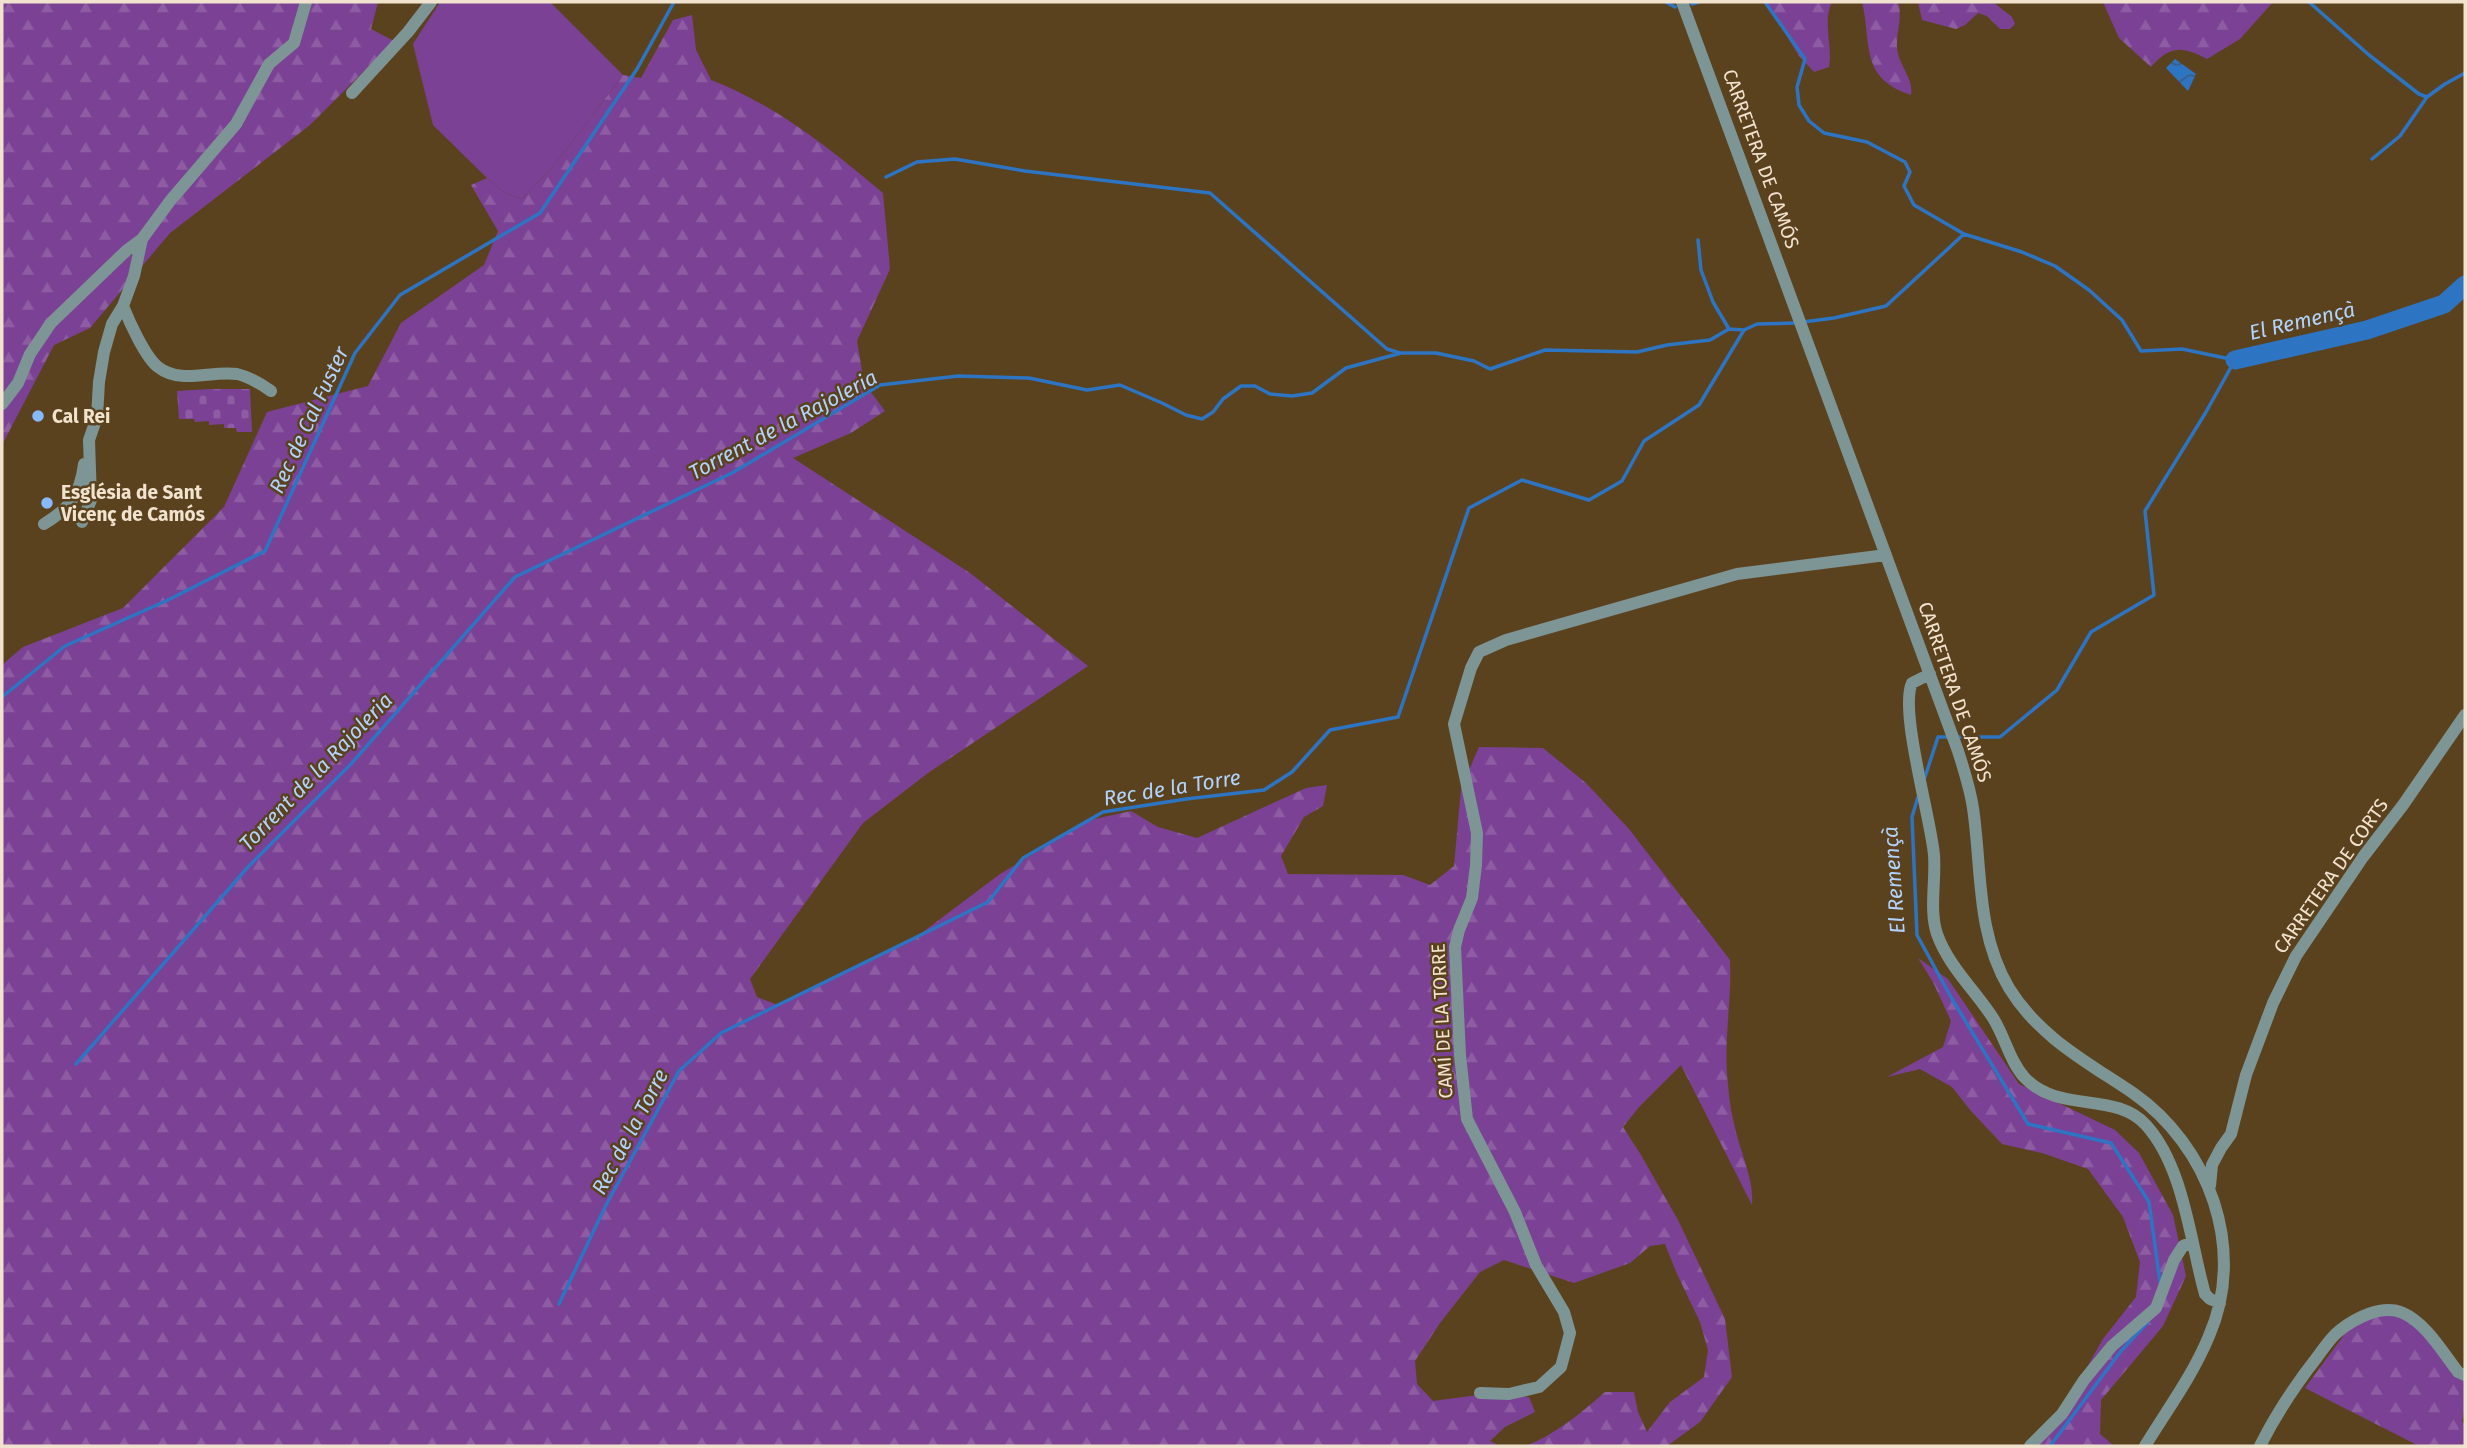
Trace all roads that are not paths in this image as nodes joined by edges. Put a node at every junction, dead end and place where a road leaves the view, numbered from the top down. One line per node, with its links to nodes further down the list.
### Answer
1 (306, 2): 5 (street)
2 (431, 2): 4 (street)
3 (1682, 2): 12 (street, CARRETERA DE CAMÓS)
4 (352, 93)
5 (142, 239): 6 (street); 8 (street)
6 (123, 306): 7 (street); 9 (street)
7 (271, 391)
8 (2, 404)
9 (89, 440): 10 (street); 11 (street)
10 (82, 522)
11 (44, 524)
12 (1886, 555): 13 (street, CARRETERA DE CAMÓS); 24 (street, CAMÍ DE LA TORRE)
13 (1930, 674): 16 (street, CARRETERA DE CAMÓS); 19 (street)
14 (2465, 715): 15 (street, CARRETERA DE CORTS)
15 (2221, 1148): 16 (street); 17 (street, CARRETERA DE CORTS)
16 (2194, 1158): 17 (street); 18 (street, CARRETERA DE CAMÓS)
17 (2215, 1160): 18 (street, CARRETERA DE CORTS)
18 (2210, 1190): 21 (street, CARRETERA DE CAMÓS)
19 (2192, 1242): 20 (street); 25 (street)
20 (2200, 1276): 21 (street); 22 (street)
21 (2223, 1280): 22 (street, CARRETERA DE CAMÓS)
22 (2220, 1303): 26 (street, CARRETERA DE CAMÓS)
23 (2465, 1375): 27 (street)
24 (1480, 1393)
25 (2030, 1446)
26 (2146, 1446)
27 (2260, 1446)

